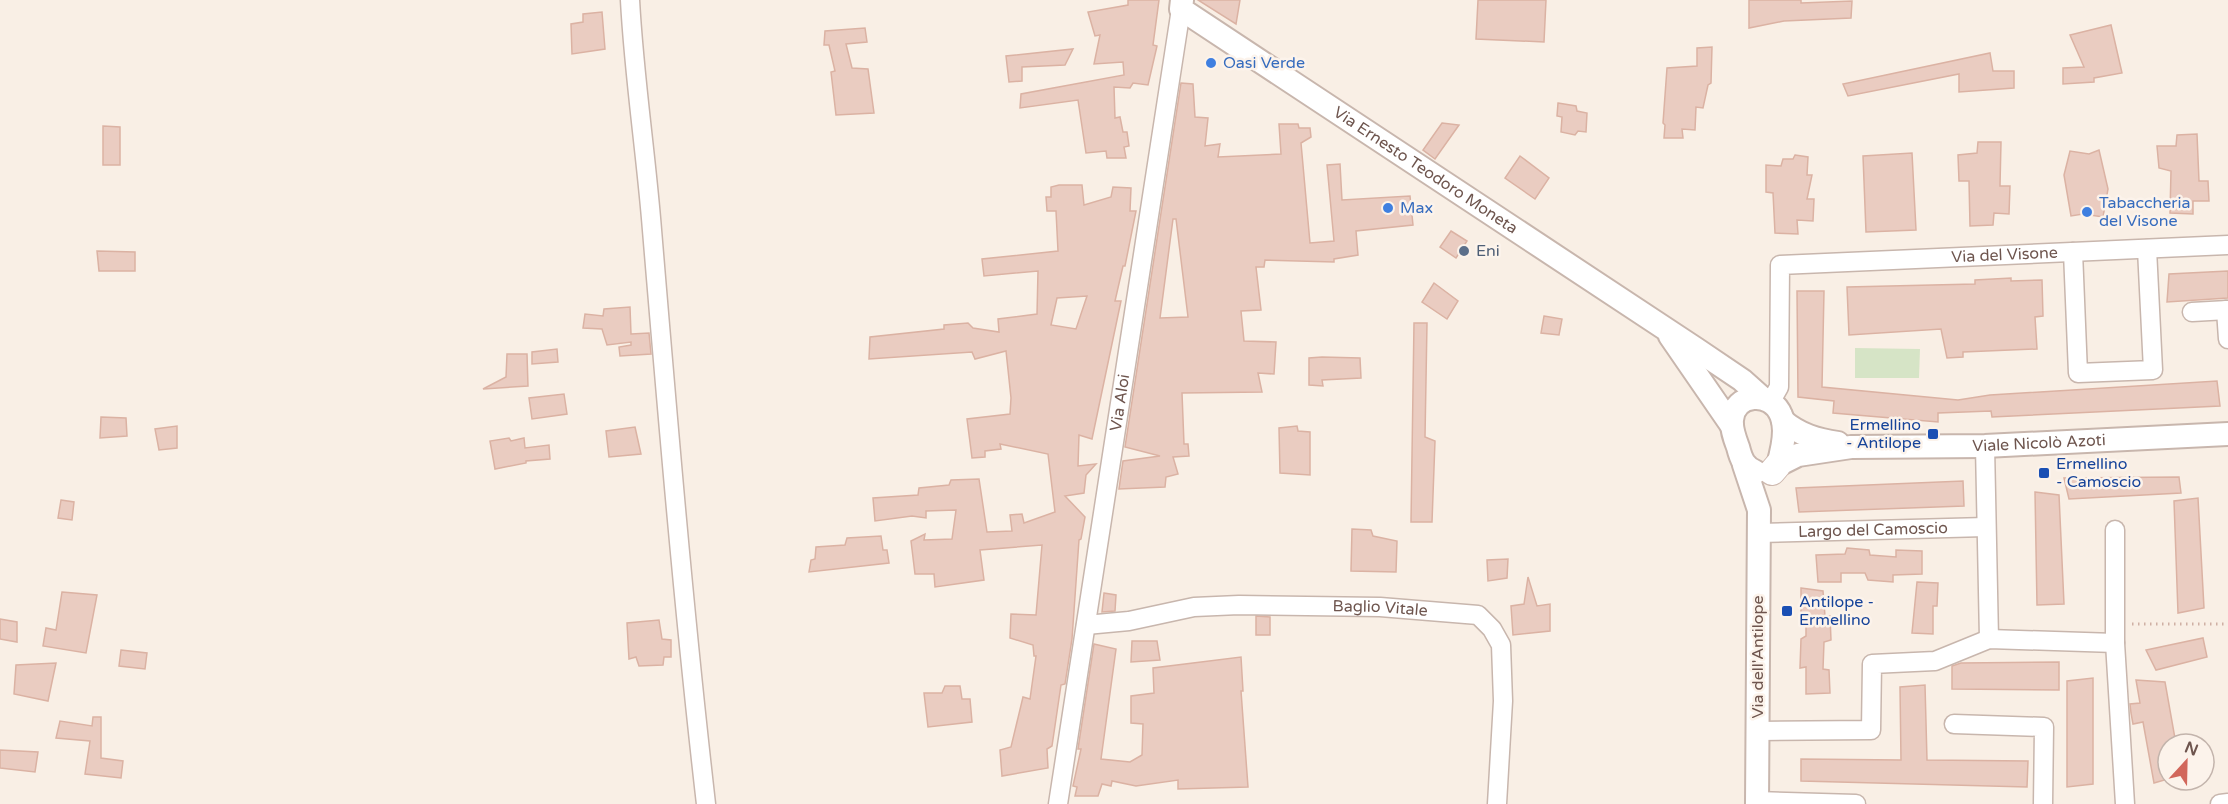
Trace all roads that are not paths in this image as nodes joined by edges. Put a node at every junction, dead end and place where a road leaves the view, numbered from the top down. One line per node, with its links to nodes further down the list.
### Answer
1 (630, 0): 28 (street)
2 (1181, 5): 8 (street, Via Ernesto Teodoro Moneta); 21 (street, Via Aloi)
3 (2228, 245): 4 (street, Via del Visone)
4 (2147, 249): 5 (street, Via del Visone); 5 (street)
5 (2073, 252): 10 (street, Via del Visone)
6 (2227, 310): 7 (street); 9 (street)
7 (2192, 312)
8 (1668, 332): 10 (street, Via Ernesto Teodoro Moneta); 12 (street, Via Ernesto Teodoro Moneta)
9 (2228, 339)
10 (1766, 399): 11 (street); 12 (street)
11 (1783, 421): 15 (street); 17 (street)
12 (1731, 426): 16 (street)
13 (2228, 434): 14 (street, Viale Nicolò Azoti)
14 (1985, 446): 15 (street, Viale Nicolò Azoti); 19 (street)
15 (1851, 447): 17 (street)
16 (1744, 465): 17 (street); 18 (street)
17 (1775, 468): 18 (street)
18 (1759, 521): 19 (street, Largo del Camoscio); 25 (street, Via dell'Antilope)
19 (1986, 527): 22 (street)
20 (2115, 530): 23 (street)
21 (1086, 625): 29 (street, Via Aloi); 30 (street, Baglio Vitale)
22 (1989, 639): 23 (street); 25 (street)
23 (2115, 643): 33 (street)
24 (1954, 724): 32 (street)
25 (1758, 731): 26 (street, Via dell'Antilope)
26 (1757, 803): 31 (street)
27 (2228, 803): 34 (street)
28 (706, 804)
29 (1058, 804)
30 (1497, 804)
31 (1856, 804)
32 (2043, 804)
33 (2125, 804)
34 (2220, 804)

